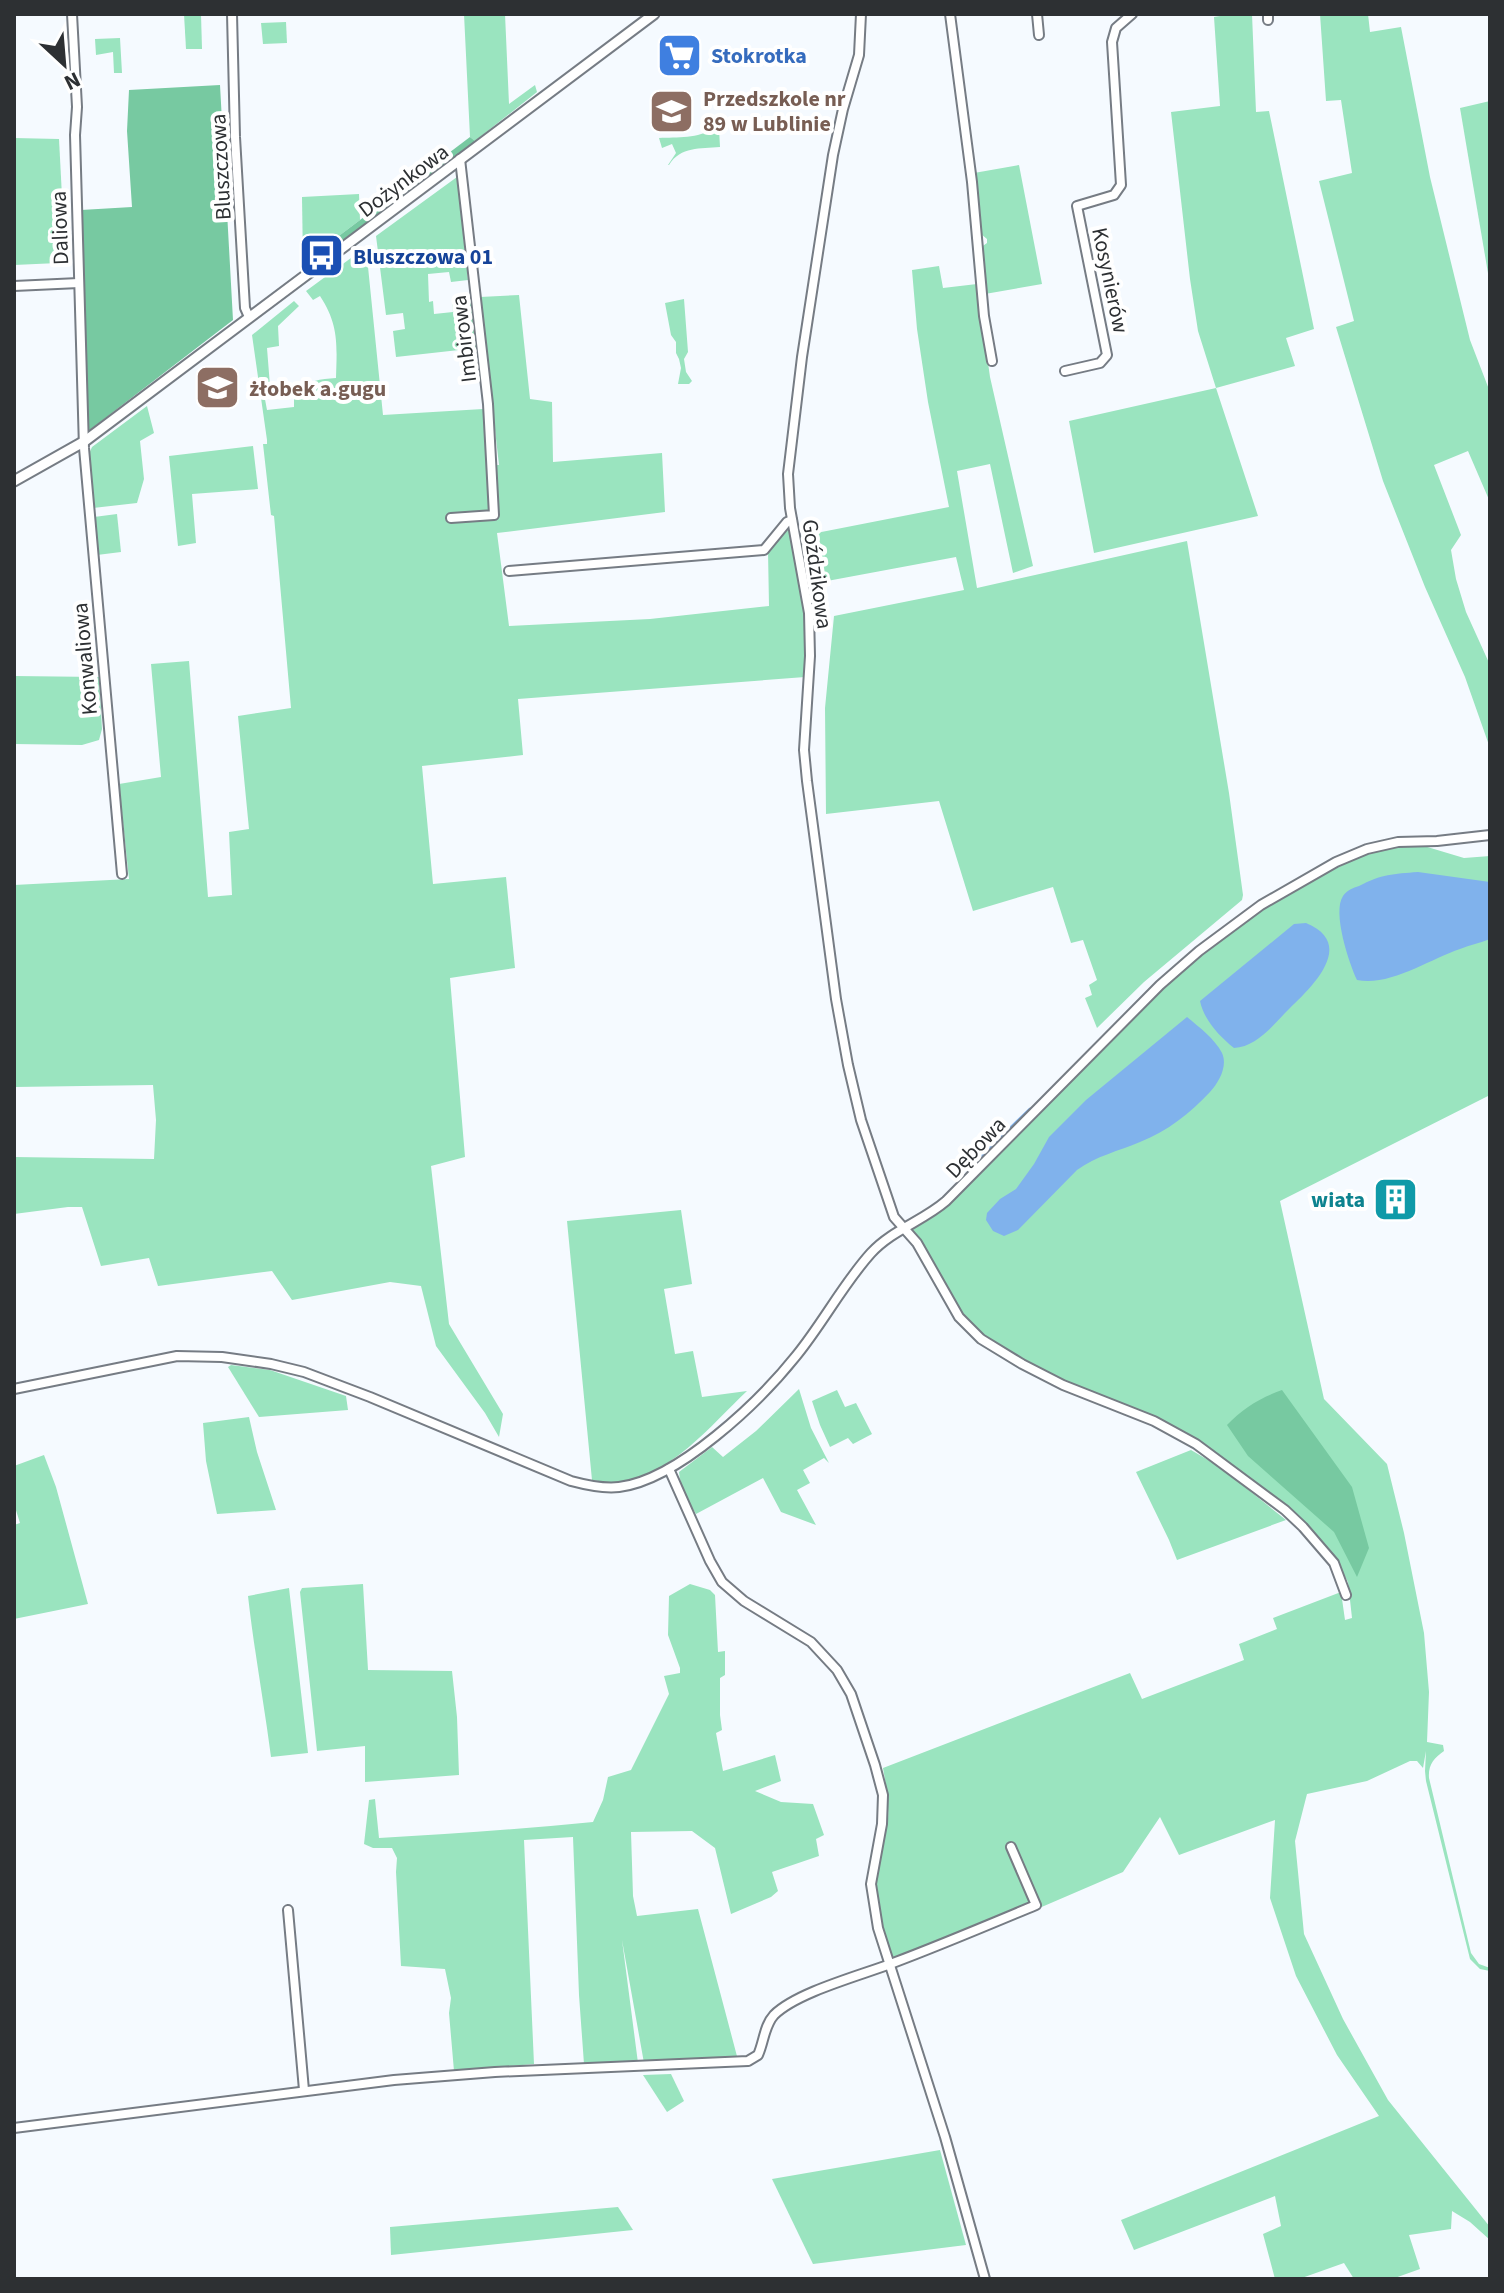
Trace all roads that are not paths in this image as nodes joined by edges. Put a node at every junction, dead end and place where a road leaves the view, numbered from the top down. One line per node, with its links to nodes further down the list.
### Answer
1 (72, 14): 10 (street, Daliowa)
2 (232, 14): 12 (street, Bluszczowa)
3 (654, 14): 9 (street, Dożynkowa)
4 (861, 14): 18 (street, Goździkowa)
5 (950, 14): 13 (street)
6 (1037, 14): 8 (street)
7 (1132, 14): 14 (street, Kosynierów)
8 (1039, 35)
9 (460, 159): 12 (street, Dożynkowa); 17 (street, Imbirowa)
10 (79, 283): 11 (street); 15 (street, Daliowa)
11 (14, 286)
12 (249, 317): 15 (street, Dożynkowa)
13 (992, 361)
14 (1065, 371)
15 (85, 441): 16 (street, Dożynkowa); 21 (street, Konwaliowa)
16 (14, 481)
17 (451, 518)
18 (792, 520): 19 (street); 22 (street, Goździkowa)
19 (509, 571)
20 (1490, 835): 22 (street, Dębowa)
21 (122, 874)
22 (905, 1228): 24 (street, Dębowa); 25 (street, Goździkowa)
23 (14, 1389): 24 (street, Dębowa)
24 (669, 1469): 28 (street)
25 (1346, 1595)
26 (1011, 1847): 28 (street)
27 (288, 1910): 29 (street)
28 (889, 1965): 29 (street); 31 (street)
29 (304, 2090): 30 (street)
30 (14, 2128)
31 (985, 2279)

